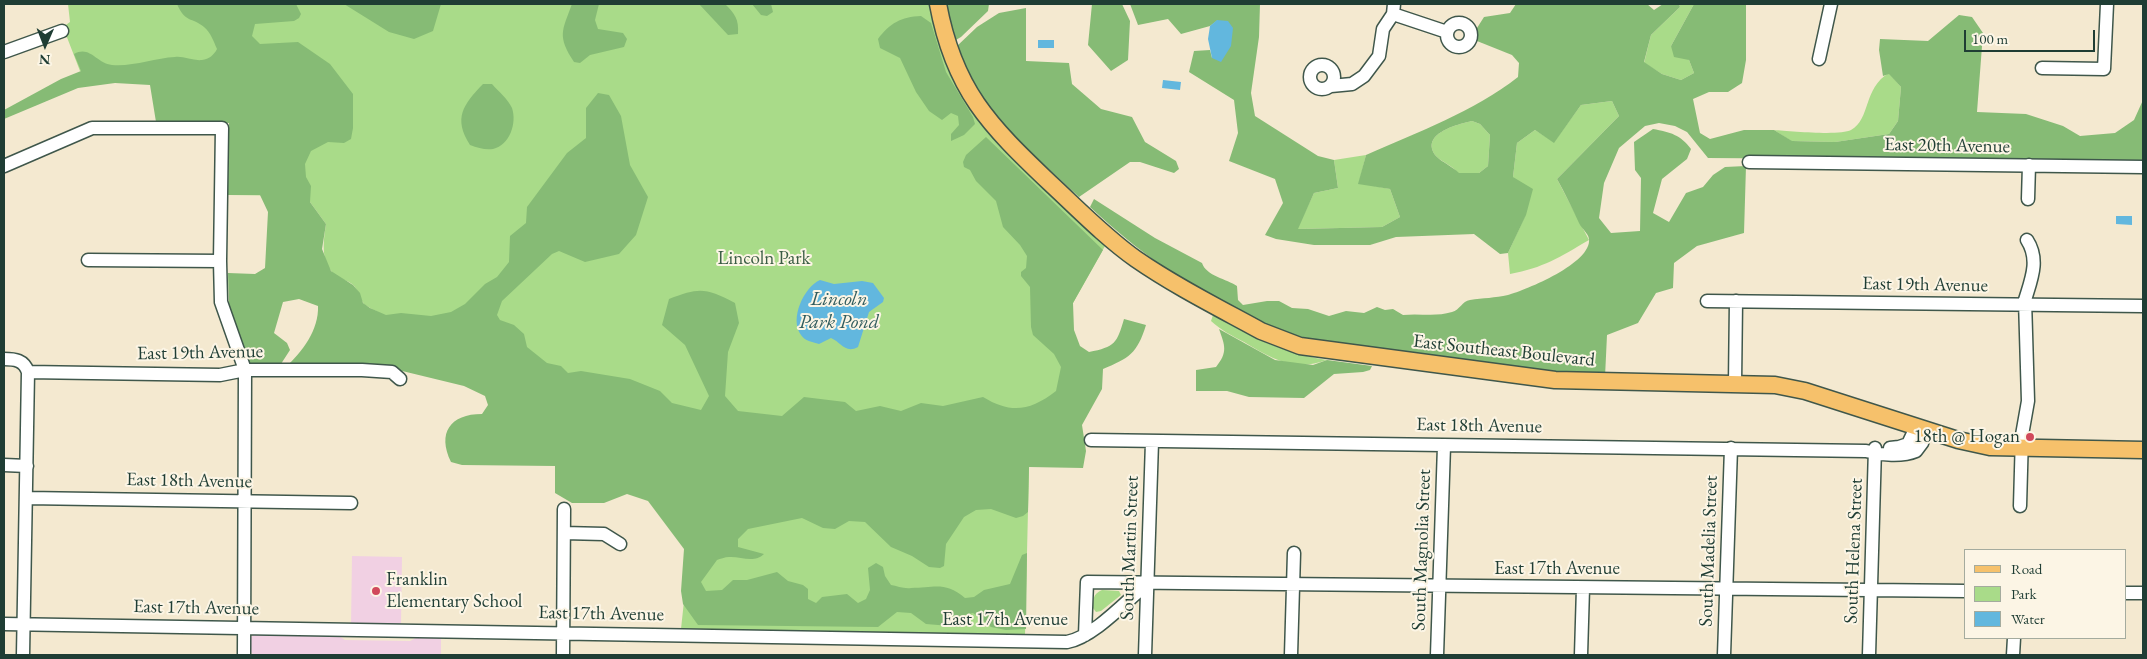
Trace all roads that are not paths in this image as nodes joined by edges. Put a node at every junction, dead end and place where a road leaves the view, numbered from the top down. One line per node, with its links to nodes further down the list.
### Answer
1 (938, 4): 27 (main road, East Southeast Boulevard)
2 (1831, 4): 8 (street)
3 (2107, 4): 9 (street)
4 (1394, 9): 6 (street); 10 (street)
5 (62, 31): 7 (street)
6 (1447, 32)
7 (4, 52)
8 (1820, 59)
9 (2042, 68)
10 (1331, 86)
11 (1749, 162): 12 (street, East 20th Avenue)
12 (2029, 165): 14 (street, East 20th Avenue); 15 (street)
13 (4, 166): 18 (street)
14 (2143, 167)
15 (2028, 199)
16 (2026, 240): 21 (street)
17 (88, 260): 18 (street)
18 (220, 262): 24 (street)
19 (1707, 301): 20 (street, East 19th Avenue)
20 (1736, 301): 21 (street, East 19th Avenue); 27 (street)
21 (2025, 304): 22 (street, East 19th Avenue); 33 (street)
22 (2143, 306)
23 (4, 359): 25 (street)
24 (245, 370): 25 (street, East 19th Avenue); 26 (street, East 19th Avenue); 39 (street)
25 (28, 372): 37 (street)
26 (400, 379)
27 (1735, 384): 28 (main road, East Southeast Boulevard)
28 (1921, 428): 33 (main road); 35 (street, East 18th Avenue)
29 (1092, 440): 30 (street, East 18th Avenue)
30 (1152, 442): 31 (street, East 18th Avenue); 46 (street, South Martin Street)
31 (1444, 446): 32 (street, East 18th Avenue); 48 (street, South Magnolia Street)
32 (1731, 448): 35 (street, East 18th Avenue); 50 (street, South Madelia Street)
33 (2021, 449): 34 (main road); 41 (street)
34 (2143, 450)
35 (1872, 451): 51 (street, South Helena Street)
36 (4, 465): 37 (street)
37 (27, 466): 38 (street)
38 (26, 498): 39 (street, East 18th Avenue); 56 (street)
39 (246, 502): 40 (street, East 18th Avenue); 57 (street)
40 (351, 503)
41 (2020, 506)
42 (564, 509): 43 (street)
43 (564, 533): 44 (street); 58 (street)
44 (620, 544)
45 (1294, 553): 47 (street)
46 (1148, 583): 47 (street, East 17th Avenue); 59 (street, East 17th Avenue); 59 (street, East 17th Avenue); 64 (street, South Martin Street)
47 (1294, 585): 48 (street, East 17th Avenue); 65 (street)
48 (1440, 587): 49 (street, East 17th Avenue); 66 (street, South Magnolia Street)
49 (1583, 588): 50 (street, East 17th Avenue); 67 (street)
50 (1727, 589): 51 (street, East 17th Avenue); 68 (street, South Madelia Street)
51 (1872, 591): 52 (street, East 17th Avenue); 69 (street, South Helena Street)
52 (1964, 592)
53 (2127, 593): 54 (street)
54 (2143, 593)
55 (4, 624): 56 (street, East 17th Avenue)
56 (23, 624): 57 (street, East 17th Avenue); 61 (street)
57 (244, 627): 58 (street, East 17th Avenue); 62 (street)
58 (563, 633): 59 (street, East 17th Avenue); 63 (street)
59 (1085, 635)
60 (2014, 639): 70 (street)
61 (23, 655)
62 (244, 655)
63 (562, 655)
64 (1145, 655)
65 (1291, 655)
66 (1437, 655)
67 (1580, 655)
68 (1724, 655)
69 (1869, 655)
70 (2013, 655)

